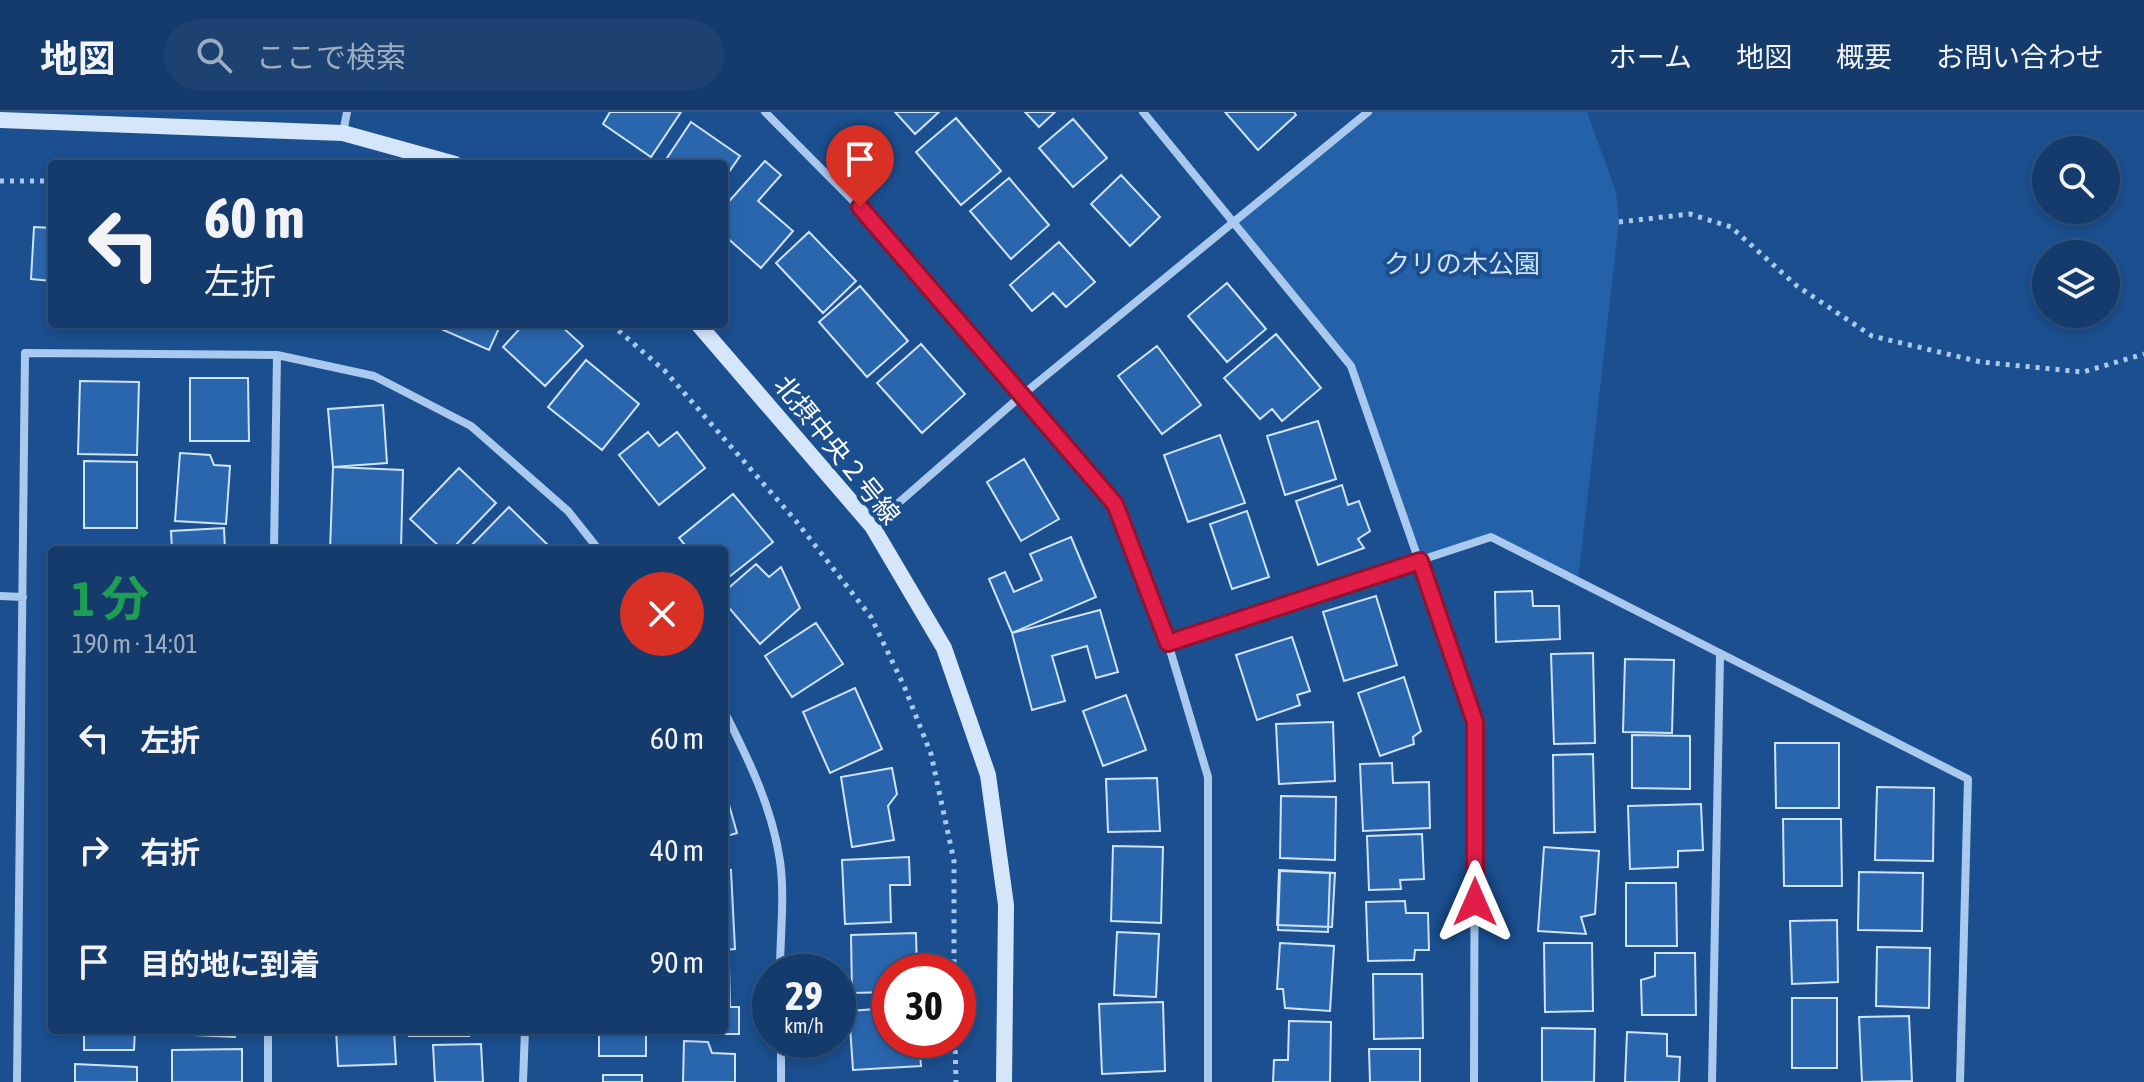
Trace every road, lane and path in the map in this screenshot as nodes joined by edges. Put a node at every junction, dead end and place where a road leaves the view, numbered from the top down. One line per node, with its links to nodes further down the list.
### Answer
1 (347, 112): 6 (street)
2 (765, 112): 16 (street)
3 (1143, 112): 10 (street)
4 (1368, 112): 10 (street)
5 (0, 120): 6 (street)
6 (343, 133): 7 (street)
7 (441, 160)
8 (0, 181): 9 (path)
9 (48, 181)
10 (1236, 221): 16 (street); 20 (street)
11 (1619, 222): 14 (path)
12 (616, 328): 27 (path)
13 (701, 328): 17 (street, 北摂中央２号線)
14 (2144, 354)
15 (277, 355): 18 (street); 19 (street); 22 (street)
16 (1021, 396): 17 (street); 23 (street)
17 (872, 526): 37 (street, 北摂中央２号線)
18 (274, 546)
19 (596, 546)
20 (1420, 561): 23 (street); 24 (street); 39 (street)
21 (0, 596): 22 (street)
22 (23, 597): 32 (street)
23 (1168, 643): 38 (street)
24 (1720, 655): 40 (street); 41 (street)
25 (728, 719): 26 (street)
26 (780, 954)
27 (954, 954)
28 (268, 1034): 33 (street)
29 (525, 1034): 34 (street)
30 (781, 1058): 35 (street)
31 (955, 1058): 36 (path)
32 (17, 1082)
33 (268, 1082)
34 (523, 1082)
35 (781, 1082)
36 (956, 1082)
37 (1004, 1082)
38 (1208, 1082)
39 (1474, 1082)
40 (1712, 1082)
41 (1960, 1082)

